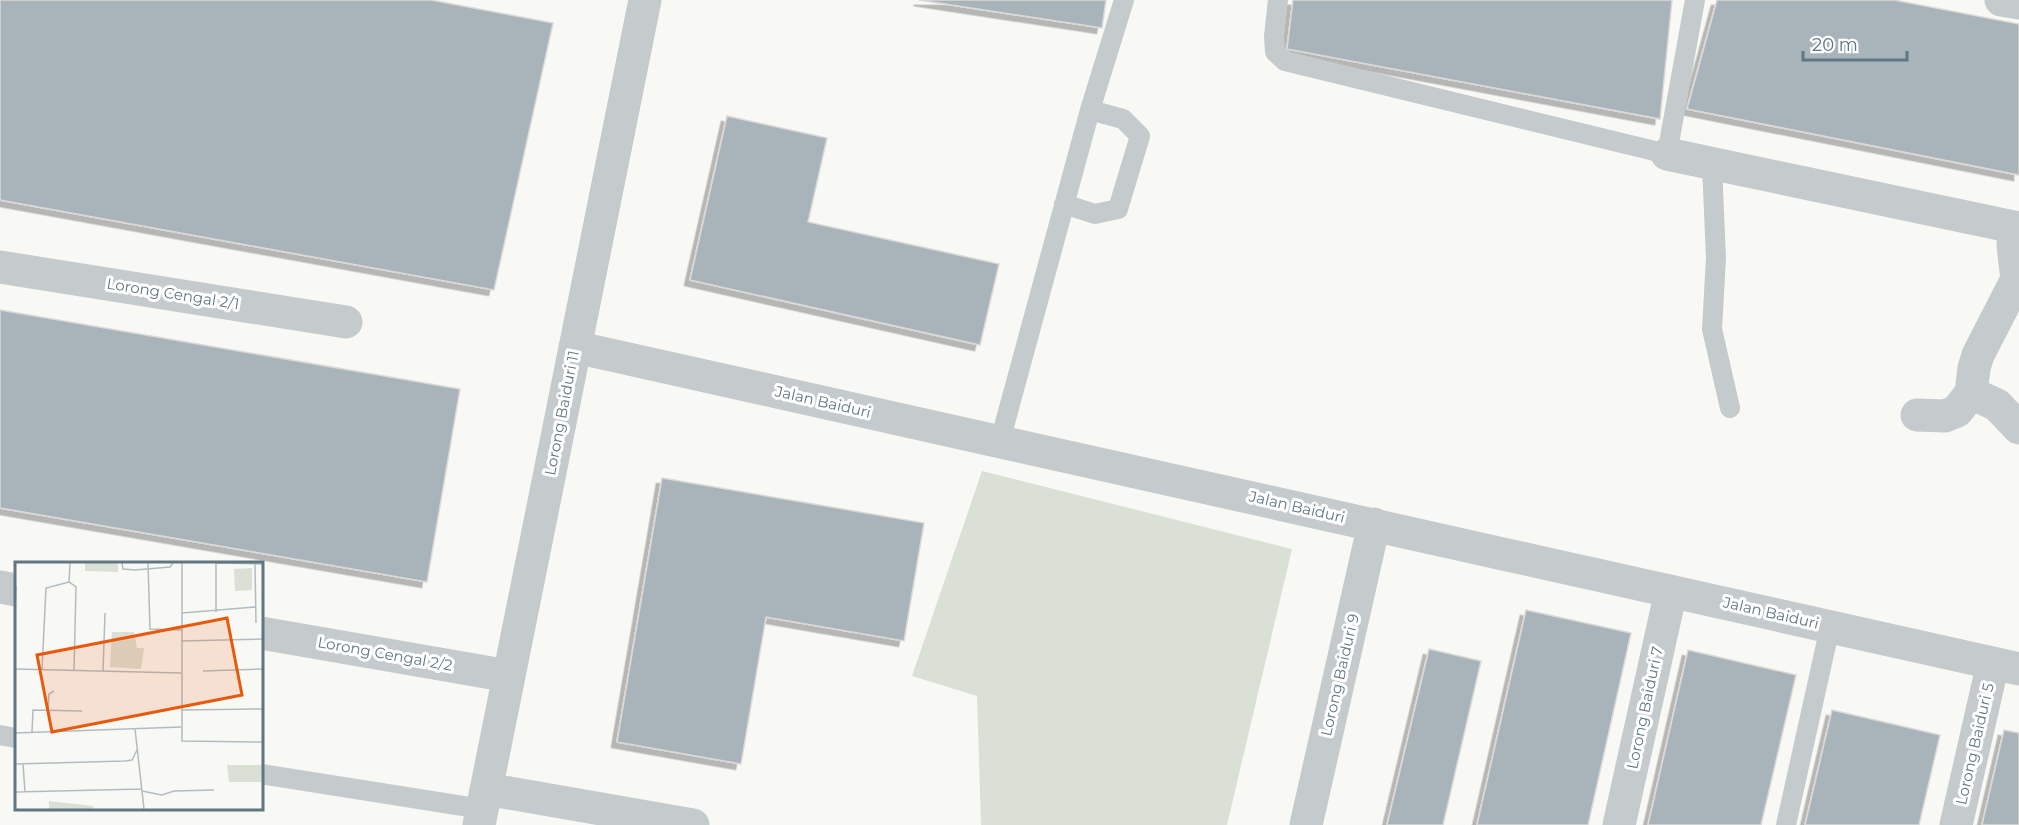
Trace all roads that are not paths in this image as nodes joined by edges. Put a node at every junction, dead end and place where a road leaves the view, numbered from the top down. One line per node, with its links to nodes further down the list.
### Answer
1 (645, 0): 15 (street, Lorong Baiduri 11)
2 (1125, 0): 7 (lane)
3 (1278, 0): 8 (lane)
4 (1695, 0): 8 (lane)
5 (2001, 0): 6 (street)
6 (2019, 3)
7 (1090, 110): 10 (lane); 10 (lane)
8 (1667, 154): 9 (street)
9 (1712, 165): 11 (street); 17 (lane)
10 (1065, 204): 20 (lane)
11 (2016, 227): 13 (street)
12 (0, 267): 14 (street, Lorong Cengal 2/1)
13 (2018, 279): 16 (street)
14 (346, 322)
15 (575, 346): 20 (street, Jalan Baiduri); 28 (street, Lorong Baiduri 11)
16 (1971, 393): 18 (street); 19 (street)
17 (1730, 408)
18 (1917, 416)
19 (2019, 428)
20 (1000, 441): 21 (street, Jalan Baiduri)
21 (1374, 525): 24 (street, Jalan Baiduri); 34 (street, Lorong Baiduri 9)
22 (0, 587): 23 (street)
23 (15, 590)
24 (1671, 591): 25 (street, Jalan Baiduri); 35 (street, Lorong Baiduri 7)
25 (1830, 627): 27 (street, Jalan Baiduri); 36 (lane)
26 (262, 633): 28 (street, Lorong Cengal 2/2)
27 (2006, 666): 37 (street, Lorong Baiduri 5)
28 (509, 676): 32 (street, Lorong Baiduri 11)
29 (0, 735): 30 (lane)
30 (15, 738)
31 (262, 774): 32 (lane)
32 (482, 808): 33 (street)
33 (693, 825)
34 (1306, 825)
35 (1619, 825)
36 (1786, 825)
37 (1956, 825)

